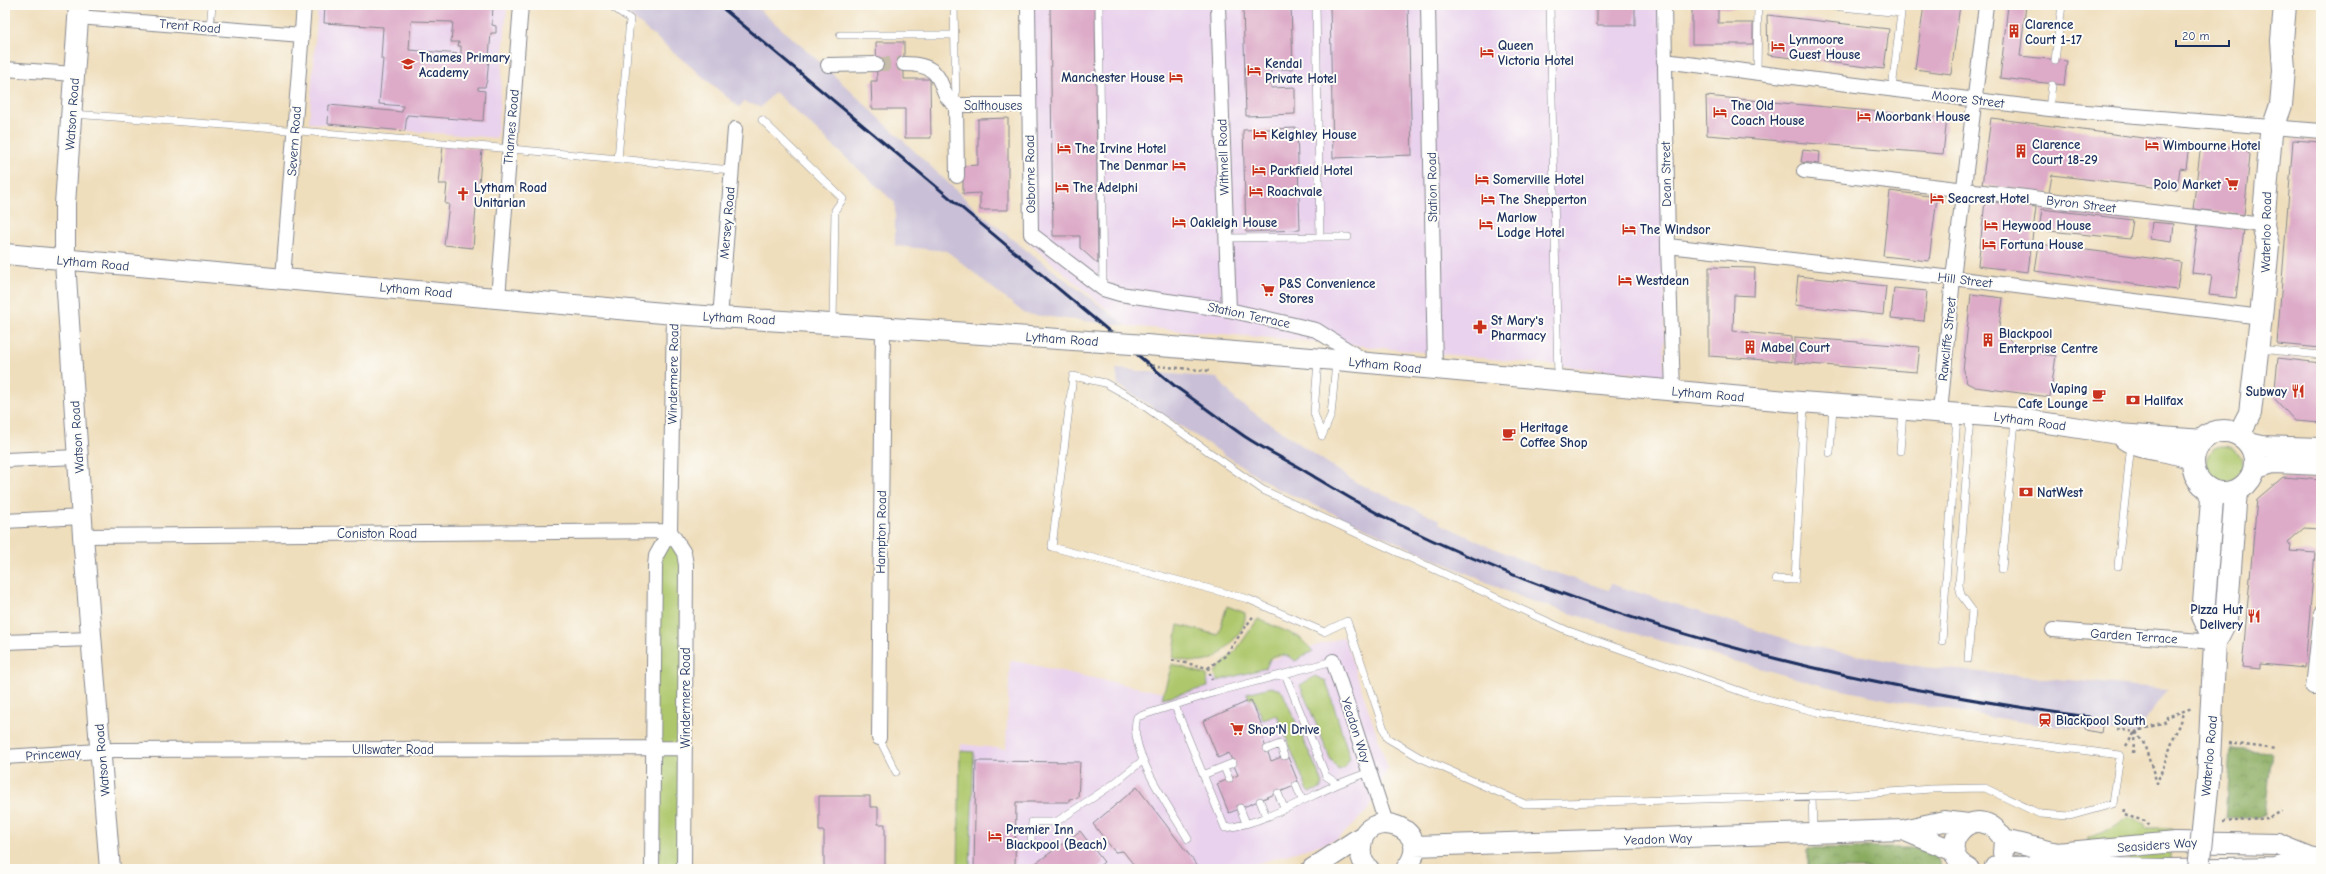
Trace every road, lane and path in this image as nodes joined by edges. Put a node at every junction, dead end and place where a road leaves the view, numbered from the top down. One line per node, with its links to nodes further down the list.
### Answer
1 (212, 5): 19 (lane)
2 (304, 5): 20 (street, Severn Road)
3 (521, 5): 43 (street, Thames Road)
4 (610, 5): 44 (lane)
5 (954, 5): 22 (lane)
6 (1028, 5): 35 (street, Osborne Road)
7 (1099, 5): 58 (lane)
8 (1218, 5): 52 (street, Withnell Road)
9 (1316, 5): 50 (lane)
10 (1428, 5): 71 (street, Station Road)
11 (1550, 5): 72 (lane)
12 (1664, 5): 24 (street, Dean Street)
13 (1758, 5): 29 (lane)
14 (1822, 5): 32 (lane)
15 (1986, 5): 33 (street, Rawcliffe Street)
16 (2062, 5): 23 (lane)
17 (2285, 5): 39 (highway, Waterloo Road)
18 (79, 11): 19 (street, Trent Road); 30 (street, Watson Road)
19 (210, 28): 20 (street, Trent Road)
20 (302, 35): 40 (street, Severn Road)
21 (840, 35): 22 (lane)
22 (954, 35): 34 (lane)
23 (2055, 60)
24 (1664, 61): 29 (street, Moore Street); 53 (street, Dean Street)
25 (876, 64): 27 (street)
26 (904, 64): 34 (street, Salthouses)
27 (828, 65)
28 (5, 69): 30 (street)
29 (1757, 72): 32 (street, Moore Street)
30 (74, 74): 37 (street, Watson Road)
31 (2052, 85): 36 (lane)
32 (1892, 89): 33 (street, Moore Street)
33 (1974, 100): 36 (street, Moore Street); 48 (street, Rawcliffe Street)
34 (956, 105): 35 (street, Salthouses); 47 (street, Salthouses)
35 (1029, 105): 58 (street, Osborne Road)
36 (2049, 109): 39 (street, Moore Street)
37 (72, 114): 40 (lane); 55 (street, Watson Road)
38 (762, 120): 65 (lane)
39 (2273, 128): 42 (street, Moore Street); 49 (highway, Waterloo Road)
40 (294, 129): 43 (lane); 56 (street, Severn Road)
41 (735, 129): 45 (street, Mersey Road)
42 (2321, 131)
43 (510, 148): 44 (lane); 60 (street, Thames Road)
44 (618, 159): 45 (lane)
45 (731, 170): 64 (street, Mersey Road)
46 (1804, 171): 48 (street, Byron Street)
47 (957, 176)
48 (1963, 190): 49 (street, Byron Street); 57 (street, Rawcliffe Street)
49 (2263, 225): 63 (highway, Waterloo Road)
50 (1320, 237): 51 (lane); 52 (lane)
51 (1348, 237)
52 (1226, 238): 61 (street, Withnell Road)
53 (1668, 246): 57 (street, Hill Street); 73 (street, Dean Street)
54 (5, 254): 55 (street, Lytham Road)
55 (65, 261): 56 (street, Lytham Road); 85 (street, Watson Road)
56 (283, 278): 60 (street, Lytham Road)
57 (1953, 278): 63 (street, Hill Street); 77 (street, Rawcliffe Street)
58 (1102, 289): 59 (street, Osborne Road)
59 (1120, 294): 61 (street, Station Terrace)
60 (498, 298): 62 (street, Lytham Road)
61 (1229, 310): 70 (street, Station Terrace)
62 (674, 314): 64 (street, Lytham Road); 94 (street, Windermere Road)
63 (2261, 317): 67 (highway, Waterloo Road)
64 (720, 318): 65 (street, Lytham Road)
65 (833, 323): 66 (street, Lytham Road)
66 (882, 326): 69 (street, Lytham Road, bridge); 115 (street, Hampton Road)
67 (2257, 349): 68 (lane); 80 (highway, Waterloo Road)
68 (2321, 354)
69 (1327, 359): 69 (lane); 70 (street, Lytham Road)
70 (1369, 364): 71 (street, Lytham Road)
71 (1435, 370): 72 (street, Lytham Road)
72 (1558, 379): 73 (street, Lytham Road)
73 (1673, 390): 74 (street, Lytham Road)
74 (1804, 402): 75 (street, Lytham Road); 97 (lane)
75 (1833, 404): 76 (street, Lytham Road); 84 (lane)
76 (1903, 409): 77 (street, Lytham Road); 83 (lane)
77 (1956, 413): 78 (street, Lytham Road); 102 (lane); 105 (lane)
78 (2015, 418): 79 (street, Lytham Road); 96 (lane)
79 (2127, 437): 81 (street, Lytham Road); 87 (street, Lytham Road); 95 (lane)
80 (2244, 438): 81 (highway); 82 (street); 89 (highway)
81 (2204, 440): 87 (highway)
82 (2321, 448)
83 (1900, 451)
84 (1830, 453)
85 (78, 457): 86 (street); 93 (street, Watson Road)
86 (5, 460)
87 (2193, 461): 90 (highway)
88 (2321, 465): 89 (street)
89 (2254, 469): 91 (highway)
90 (2209, 490): 91 (highway); 104 (highway, Waterloo Road)
91 (2236, 491): 104 (highway, Waterloo Road)
92 (5, 521): 93 (street, Coniston Road)
93 (83, 526): 94 (street, Coniston Road); 101 (street, Watson Road)
94 (670, 530): 117 (street, Windermere Road); 118 (street, Windermere Road)
95 (2118, 566)
96 (2002, 569)
97 (1776, 580)
98 (1259, 604): 108 (path); 135 (lane); 135 (lane)
99 (2321, 613): 111 (street)
100 (2052, 630): 104 (street, Garden Terrace)
101 (92, 639): 103 (street); 121 (street, Watson Road)
102 (1942, 641)
103 (5, 642)
104 (2215, 642): 116 (highway, Waterloo Road)
105 (1968, 659)
106 (1172, 660): 108 (path)
107 (1333, 661): 109 (lane); 129 (street, Yeadon Way)
108 (1208, 668): 110 (path)
109 (1285, 674): 112 (lane); 132 (lane)
110 (1214, 684)
111 (2314, 688)
112 (1175, 706): 125 (lane); 130 (lane)
113 (2117, 729): 114 (path)
114 (2135, 732): 114 (path); 124 (path)
115 (879, 738): 128 (lane)
116 (2211, 741): 119 (path); 164 (highway, Waterloo Road, bridge)
117 (653, 748): 118 (street, Ullswater Road); 121 (street, Ullswater Road); 159 (street, Windermere Road)
118 (685, 748): 160 (street, Windermere Road)
119 (2276, 748)
120 (1267, 749): 122 (lane)
121 (102, 750): 123 (street, Princeway); 158 (street, Watson Road)
122 (1284, 756)
123 (5, 757)
124 (2132, 760)
125 (1142, 761): 151 (lane); 152 (lane)
126 (1233, 763): 127 (lane)
127 (1224, 767): 130 (lane); 131 (lane)
128 (896, 772)
129 (1369, 772): 132 (lane); 145 (street, Yeadon Way)
130 (1203, 775): 144 (lane)
131 (1229, 779)
132 (1338, 784): 136 (lane)
133 (1296, 785): 136 (lane)
134 (1278, 793): 140 (lane)
135 (1812, 795): 149 (lane)
136 (1302, 800): 140 (lane)
137 (1260, 801): 142 (lane)
138 (2125, 807): 147 (path)
139 (1240, 808): 144 (lane)
140 (1284, 808): 142 (lane)
141 (2282, 811): 143 (path)
142 (1266, 816): 144 (lane)
143 (2222, 822)
144 (1246, 823)
145 (1386, 823): 150 (street); 154 (street)
146 (1968, 824): 148 (street, Yeadon Way); 153 (street, Yeadon Way); 156 (street)
147 (2152, 827)
148 (1903, 830): 149 (street, Yeadon Way); 156 (street, Yeadon Way)
149 (1813, 834): 154 (street, Yeadon Way)
150 (1364, 835): 161 (street); 162 (street)
151 (1188, 839)
152 (1031, 840)
153 (2004, 840): 155 (street, Seasiders Way); 157 (street)
154 (1414, 846): 163 (street)
155 (2315, 858): 157 (street, Seasiders Way)
156 (1959, 861)
157 (1992, 868)
158 (110, 869)
159 (652, 869)
160 (684, 869)
161 (1312, 869)
162 (1369, 869)
163 (1406, 869)
164 (2199, 869)

